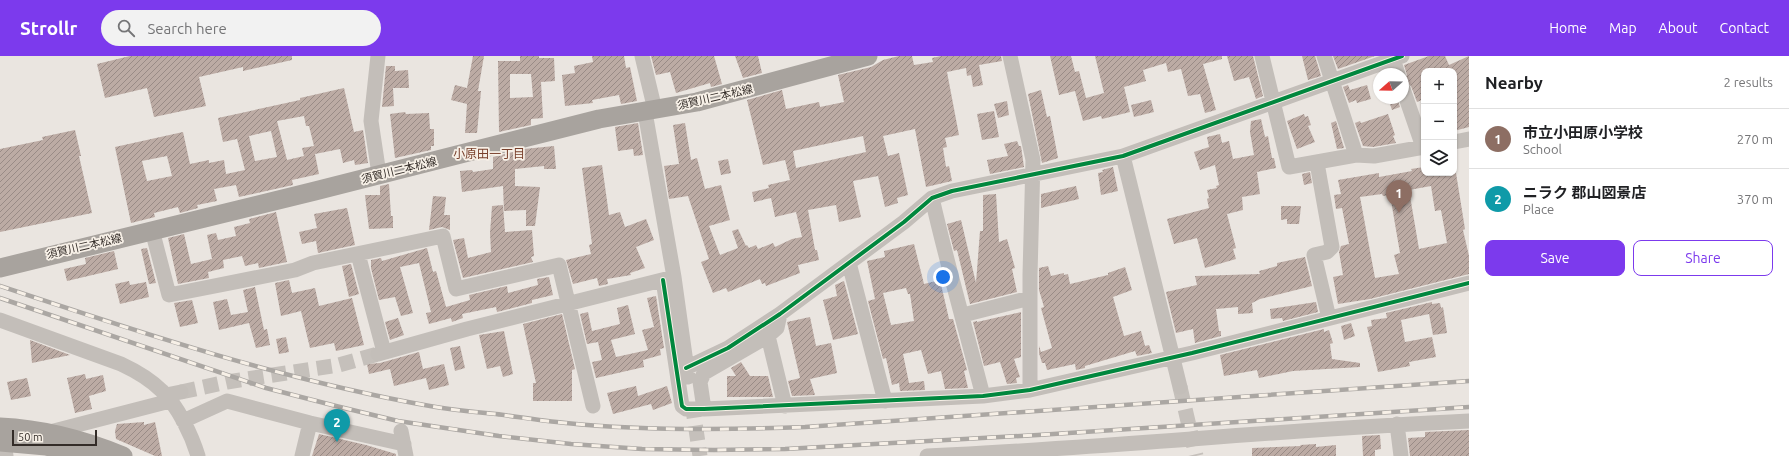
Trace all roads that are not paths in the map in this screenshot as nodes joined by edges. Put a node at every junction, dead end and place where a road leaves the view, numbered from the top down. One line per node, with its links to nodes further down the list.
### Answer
1 (378, 56): 20 (street)
2 (642, 56): 12 (street)
3 (868, 56): 12 (main road, 須賀川二本松線)
4 (1010, 56): 21 (street)
5 (1262, 56): 10 (street)
6 (1324, 56): 9 (street)
7 (1397, 58): 8 (street); 9 (street)
8 (1398, 68)
9 (1331, 82): 10 (street); 17 (street)
10 (1274, 102): 18 (street); 19 (street)
11 (1408, 104): 14 (street)
12 (650, 111): 20 (main road, 須賀川二本松線); 27 (street)
13 (1469, 139): 15 (street)
14 (1421, 140)
15 (1457, 141)
16 (1421, 148): 17 (street)
17 (1356, 155): 19 (street)
18 (1123, 156): 21 (street); 36 (street)
19 (1317, 163): 33 (street)
20 (380, 174): 23 (main road, 須賀川二本松線)
21 (1034, 175): 22 (street); 29 (street)
22 (932, 198): 25 (street); 32 (street)
23 (152, 230): 24 (street); 26 (main road, 須賀川二本松線)
24 (358, 254): 30 (street); 30 (street)
25 (849, 263): 31 (street); 42 (street)
26 (0, 268)
27 (668, 278): 30 (street); 37 (street); 44 (street)
28 (1469, 283): 33 (street)
29 (1030, 298): 32 (street); 39 (street)
30 (569, 303): 43 (street)
31 (780, 314): 35 (street); 37 (street)
32 (963, 315): 41 (street)
33 (1329, 318): 36 (street)
34 (0, 320): 40 (street)
35 (768, 336): 44 (street); 45 (street)
36 (1171, 356): 38 (street); 39 (street)
37 (686, 368): 44 (street)
38 (1180, 387)
39 (1030, 390): 41 (street)
40 (173, 396): 46 (street); 50 (street)
41 (983, 396): 42 (street)
42 (885, 401): 45 (street)
43 (593, 406)
44 (698, 406): 45 (street)
45 (785, 406)
46 (183, 421): 48 (street); 56 (street)
47 (1469, 421): 49 (street)
48 (310, 423): 52 (street); 57 (street)
49 (1397, 424): 53 (street); 59 (street)
50 (50, 432): 51 (main road); 55 (main road)
51 (2, 436): 54 (main road)
52 (404, 444)
53 (1000, 454): 58 (street)
54 (88, 456)
55 (123, 456)
56 (198, 456)
57 (302, 456)
58 (927, 456)
59 (1401, 456)

